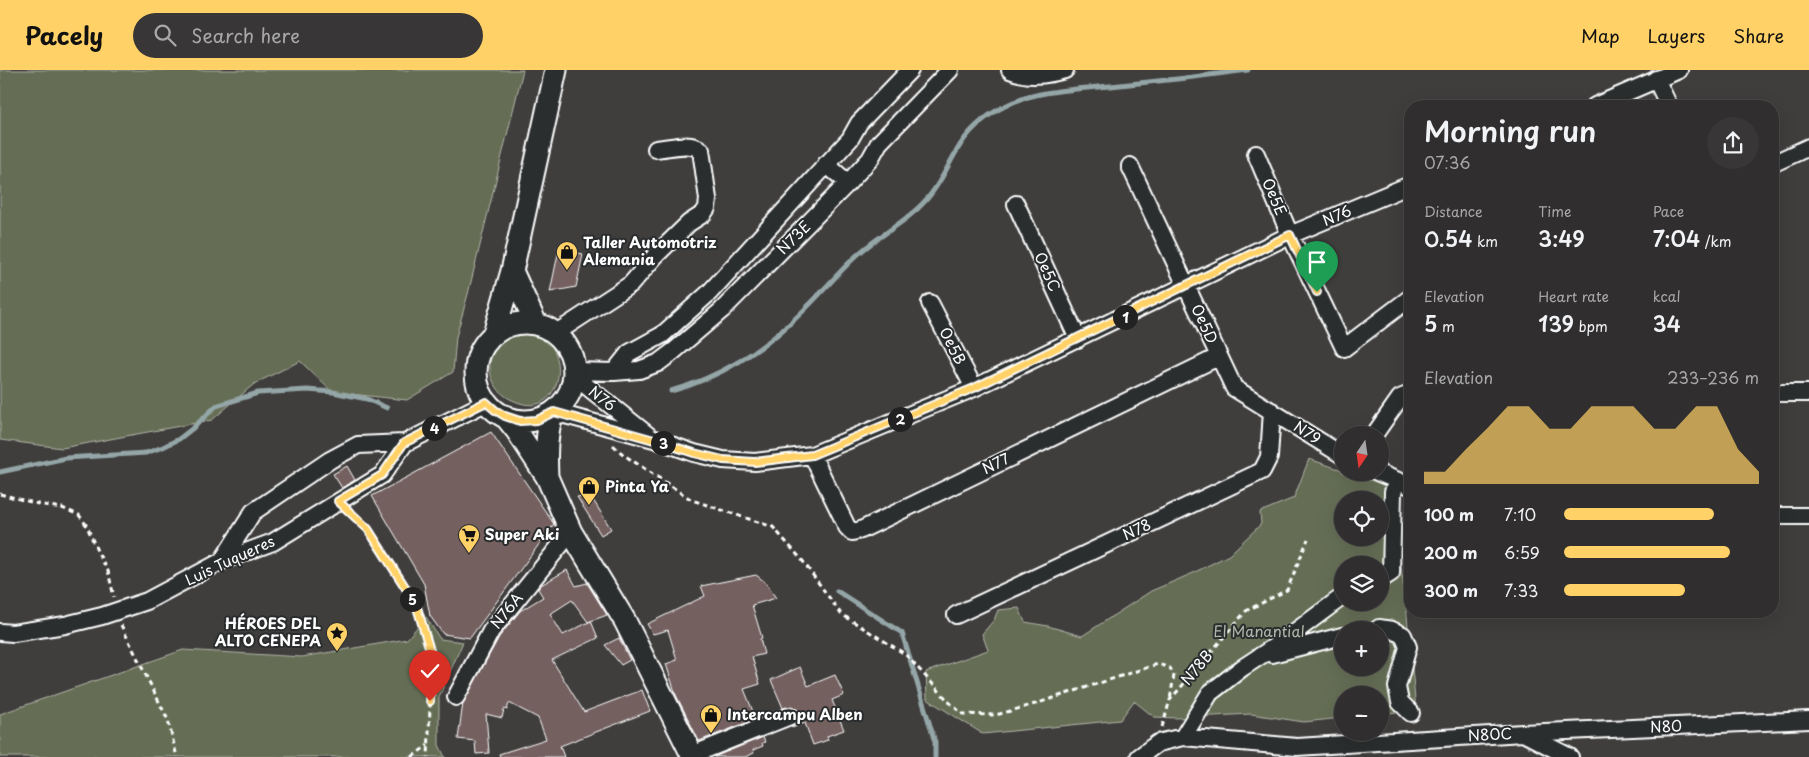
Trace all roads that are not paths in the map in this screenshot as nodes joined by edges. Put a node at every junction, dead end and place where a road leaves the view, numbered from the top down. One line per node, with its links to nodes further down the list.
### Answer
1 (556, 70): 22 (main road)
2 (910, 70): 10 (street, N73E)
3 (950, 70): 14 (street, N73E)
4 (1010, 70): 5 (street)
5 (1065, 70)
6 (1679, 70): 7 (street)
7 (1656, 79): 8 (street); 9 (street)
8 (1609, 100)
9 (1666, 100)
10 (850, 139): 14 (street); 16 (street, N73E)
11 (1809, 147): 15 (street)
12 (656, 149): 29 (street)
13 (1256, 154): 21 (street, Oe5E)
14 (870, 159): 18 (street, N73E)
15 (1779, 161)
16 (826, 164): 18 (street); 24 (street, N73E)
17 (1130, 166): 23 (street, Oe5D)
18 (848, 183): 27 (street, N73E)
19 (1404, 188): 21 (street, N76)
20 (1016, 204): 31 (street, Oe5C)
21 (1290, 235): 23 (street, N76); 26 (street, Oe5E)
22 (512, 271): 28 (main road); 30 (main road)
23 (1186, 287): 31 (street, N76); 32 (street, Oe5D)
24 (708, 294): 27 (street); 33 (street, N73E)
25 (930, 303): 35 (street, Oe5B)
26 (1404, 303)
27 (722, 310): 33 (street, N73E)
28 (536, 324): 29 (main road); 30 (main road)
29 (556, 333): 34 (main road)
30 (494, 334): 39 (main road)
31 (1078, 339): 35 (street, N76)
32 (1218, 356): 40 (street, Oe5D); 47 (street, N77)
33 (614, 372): 34 (street, N73E)
34 (575, 374): 41 (main road); 44 (street, N76)
35 (974, 388): 47 (street, N76)
36 (1779, 393): 37 (street)
37 (1809, 393)
38 (1404, 396): 43 (street)
39 (486, 402): 42 (main road); 45 (street)
40 (1272, 411): 46 (street, N79); 57 (street, N78)
41 (553, 413): 42 (main road); 44 (street, N76); 48 (main road)
42 (505, 416): 48 (main road)
43 (1380, 426)
44 (654, 440): 47 (street, N76)
45 (404, 443): 54 (street, Luis Tuqueres); 54 (street)
46 (1334, 450)
47 (812, 455)
48 (547, 477): 53 (main road)
49 (1389, 478): 50 (street)
50 (1403, 484): 55 (street)
51 (1779, 516): 52 (street)
52 (1809, 516)
53 (571, 532): 62 (street, N76A); 69 (main road)
54 (222, 562): 59 (street, Luis Tuqueres)
55 (1389, 574)
56 (1334, 603): 61 (street)
57 (956, 615)
58 (1389, 630): 63 (street)
59 (0, 632)
60 (1334, 638): 61 (street)
61 (1260, 656): 67 (street)
62 (456, 698)
63 (1411, 712)
64 (790, 716): 69 (street)
65 (1809, 720): 66 (street, N80)
66 (1523, 733): 68 (street, N80C); 72 (street, N80C)
67 (1183, 737): 68 (street, N80C); 70 (street, N80C)
68 (1297, 747): 71 (street)
69 (693, 757)
70 (1139, 757)
71 (1317, 757)
72 (1570, 757)

